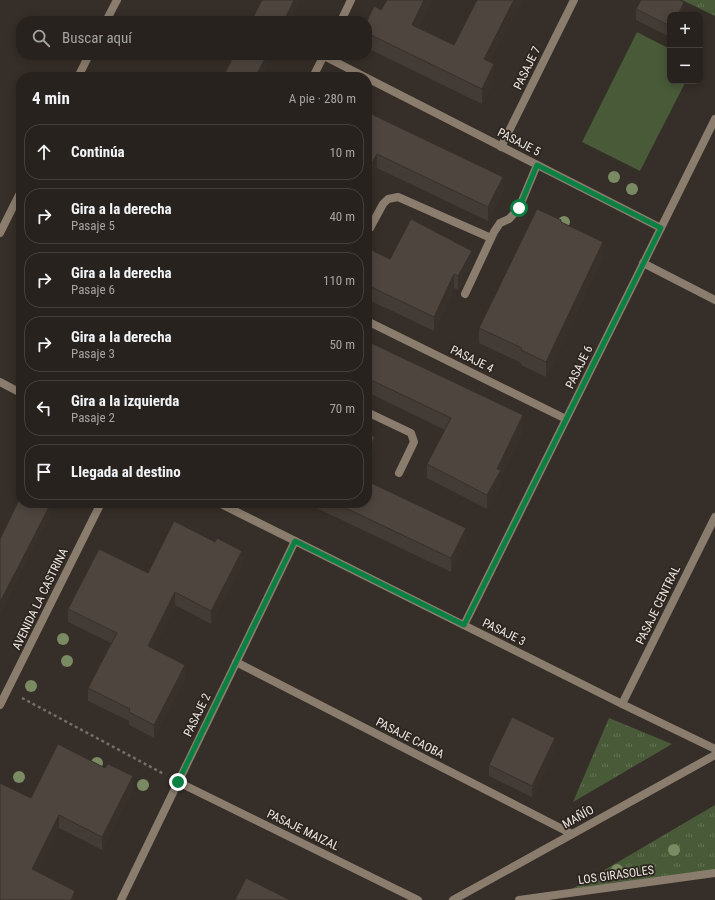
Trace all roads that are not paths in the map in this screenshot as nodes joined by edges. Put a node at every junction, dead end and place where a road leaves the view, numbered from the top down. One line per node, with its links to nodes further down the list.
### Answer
1 (117, 0): 4 (street)
2 (351, 0): 5 (street)
3 (574, 0): 14 (street, PASAJE 7)
4 (109, 16)
5 (343, 16)
6 (86, 60): 9 (street)
7 (322, 60): 10 (street)
8 (333, 60): 11 (street, PASAJE 5)
9 (80, 72)
10 (316, 72)
11 (355, 72)
12 (372, 81): 14 (street, PASAJE 5)
13 (715, 119): 18 (street, PASAJE 6)
14 (501, 147): 15 (street, PASAJE 5)
15 (537, 165): 18 (street, PASAJE 5); 20 (street)
16 (16, 201): 19 (street)
17 (372, 224): 20 (street)
18 (661, 228): 21 (street, PASAJE 6)
19 (0, 233)
20 (491, 238): 22 (street)
21 (643, 263): 23 (street); 28 (street, PASAJE 6)
22 (465, 294)
23 (715, 300)
24 (372, 323): 28 (street, PASAJE 4)
25 (0, 382): 26 (street)
26 (16, 390)
27 (372, 414): 29 (street)
28 (566, 419): 35 (street, PASAJE 6)
29 (399, 473)
30 (98, 508): 38 (street, AVENIDA LA CASTRINA)
31 (230, 508): 32 (street, PASAJE 3)
32 (234, 510): 34 (street, PASAJE 3)
33 (715, 517): 37 (street, PASAJE CENTRAL)
34 (295, 541): 35 (street, PASAJE 3); 36 (street, PASAJE 2)
35 (464, 625): 37 (street, PASAJE 3)
36 (236, 662): 41 (street, PASAJE 2); 42 (street, PASAJE CAOBA)
37 (622, 704): 39 (street, PASAJE 3)
38 (0, 705)
39 (715, 748)
40 (715, 756): 42 (street, MAÑÍO)
41 (178, 782): 44 (street, PASAJE 2); 45 (street, PASAJE MAIZAL)
42 (572, 834): 46 (street, MAÑÍO)
43 (715, 873): 47 (street, LOS GIRASOLES)
44 (121, 900)
45 (418, 900)
46 (453, 900)
47 (520, 900)

